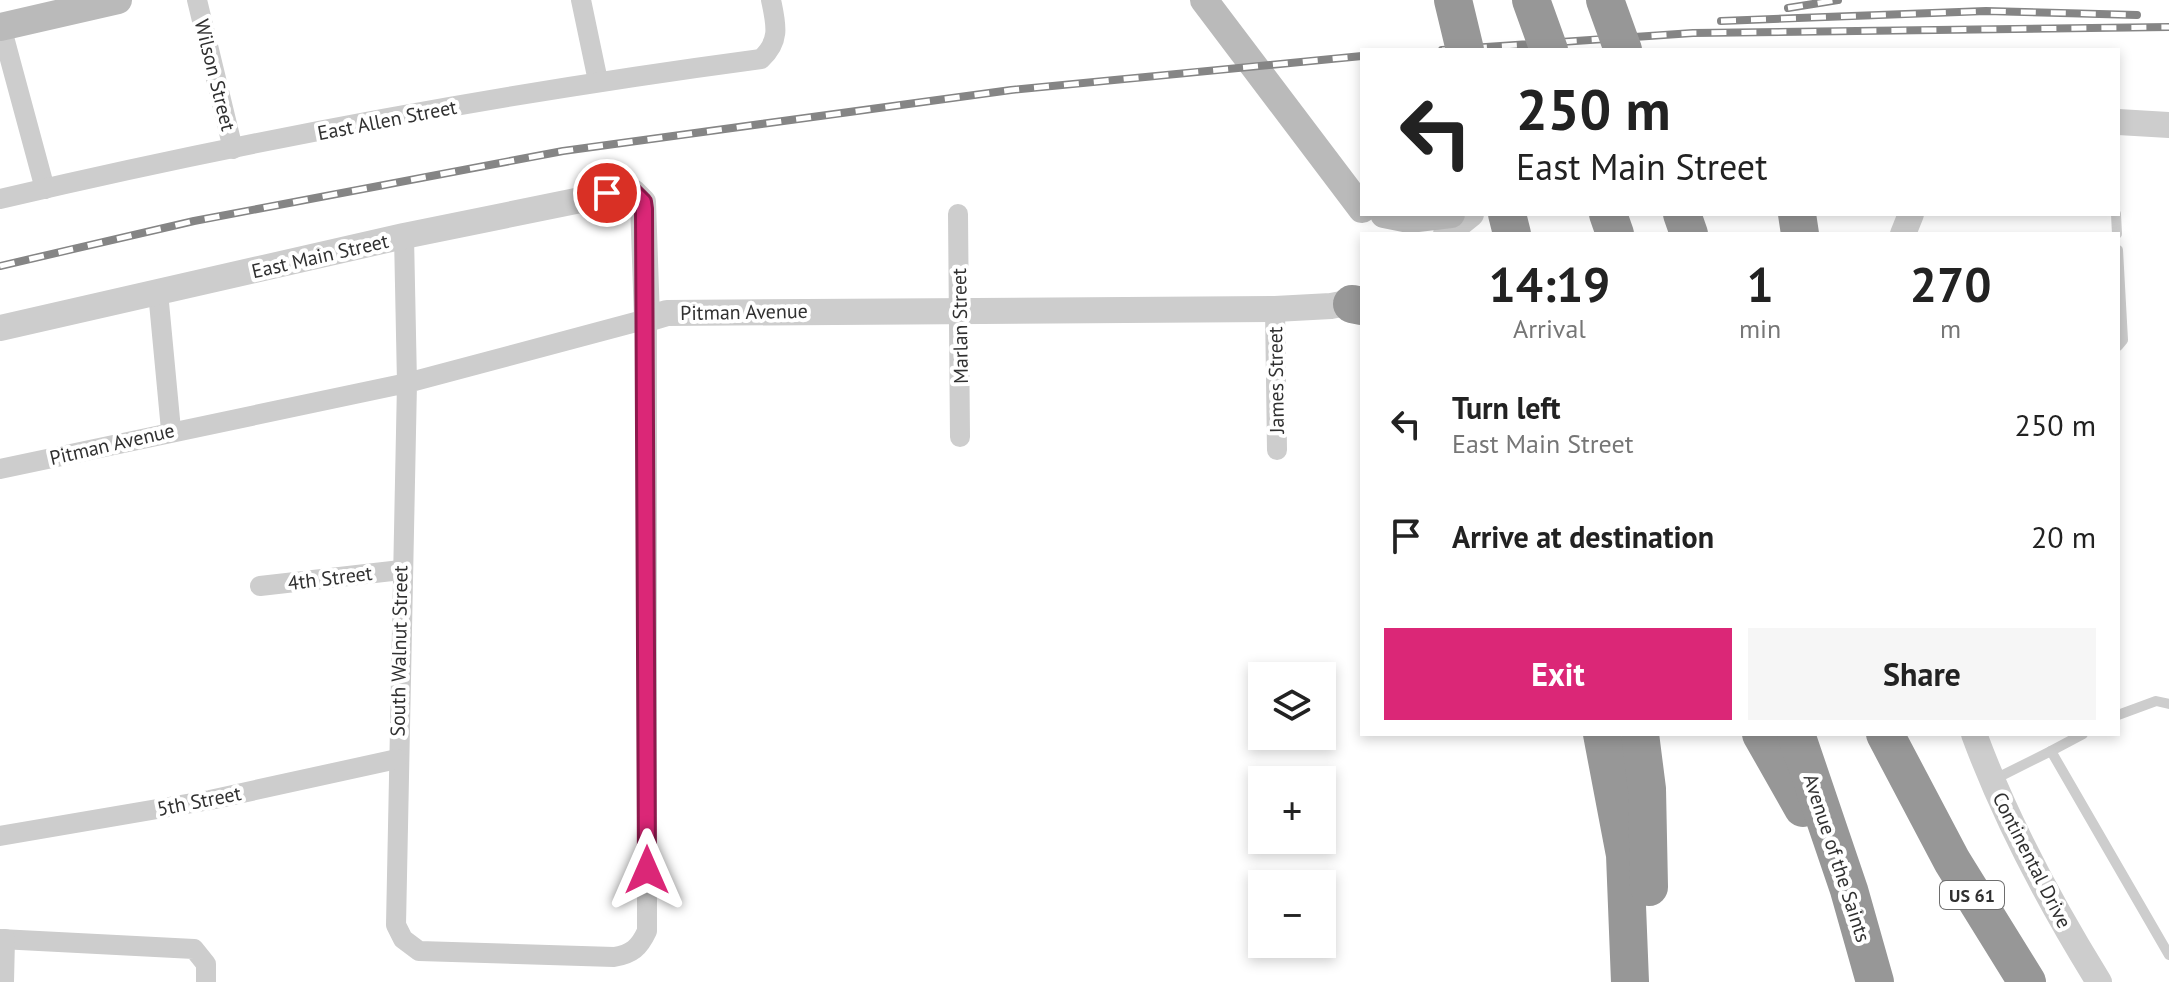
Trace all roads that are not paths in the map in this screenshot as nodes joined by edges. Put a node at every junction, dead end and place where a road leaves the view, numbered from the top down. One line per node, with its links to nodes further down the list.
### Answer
1 (118, 0): 9 (main road)
2 (197, 0): 16 (street, Wilson Street)
3 (581, 0): 13 (street)
4 (771, 0): 13 (street, East Allen Street)
5 (1204, 0): 19 (main road)
6 (1453, 0): 10 (highway, bridge)
7 (1531, 0): 11 (highway, bridge)
8 (1605, 0): 12 (highway, bridge)
9 (0, 26): 17 (street)
10 (1465, 48)
11 (1548, 48)
12 (1622, 48)
13 (598, 81): 16 (street, East Allen Street)
14 (2120, 122): 15 (street)
15 (2169, 125)
16 (233, 149): 17 (street, East Allen Street)
17 (45, 189): 18 (street, East Allen Street)
18 (0, 199)
19 (1360, 201)
20 (958, 214): 30 (street, Marlan Street)
21 (1407, 216): 22 (main road)
22 (1440, 216)
23 (1468, 216): 24 (street)
24 (1448, 232)
25 (404, 236): 27 (street, East Main Street); 31 (street, East Main Street); 34 (street, South Walnut Street)
26 (2120, 290): 33 (lane)
27 (158, 292): 32 (street, East Main Street); 35 (street)
28 (1359, 303): 29 (street, Pitman Avenue)
29 (1275, 309): 30 (street, Pitman Avenue); 37 (street, James Street)
30 (960, 310): 31 (street, Pitman Avenue); 36 (street, Marlan Street)
31 (647, 319): 34 (street, Pitman Avenue); 52 (street, South Walnut Street)
32 (0, 328)
33 (2120, 344)
34 (407, 383): 35 (street, Pitman Avenue); 39 (street, South Walnut Street)
35 (171, 430): 38 (street, Pitman Avenue)
36 (960, 437)
37 (1277, 450)
38 (0, 469)
39 (401, 570): 40 (street, 4th Street); 52 (street, South Walnut Street)
40 (260, 586)
41 (2169, 704): 42 (lane)
42 (2120, 714)
43 (1602, 736): 61 (highway)
44 (1640, 736): 62 (highway)
45 (1762, 736): 56 (highway)
46 (1797, 736): 56 (highway, Avenue of the Saints)
47 (1886, 736): 54 (highway, US 61)
48 (1906, 736): 54 (highway)
49 (1975, 736): 53 (street, Continental Drive)
50 (2079, 736): 51 (lane)
51 (2051, 751): 53 (lane); 58 (lane)
52 (397, 759): 55 (street, 5th Street)
53 (1991, 781): 65 (street, Continental Drive)
54 (1922, 806): 64 (highway, US 61)
55 (0, 836)
56 (1849, 890): 63 (highway, Avenue of the Saints)
57 (2, 939): 59 (street); 60 (street)
58 (2169, 955)
59 (4, 982)
60 (206, 982)
61 (1630, 982)
62 (1640, 982)
63 (1875, 982)
64 (2027, 982)
65 (2099, 982)

